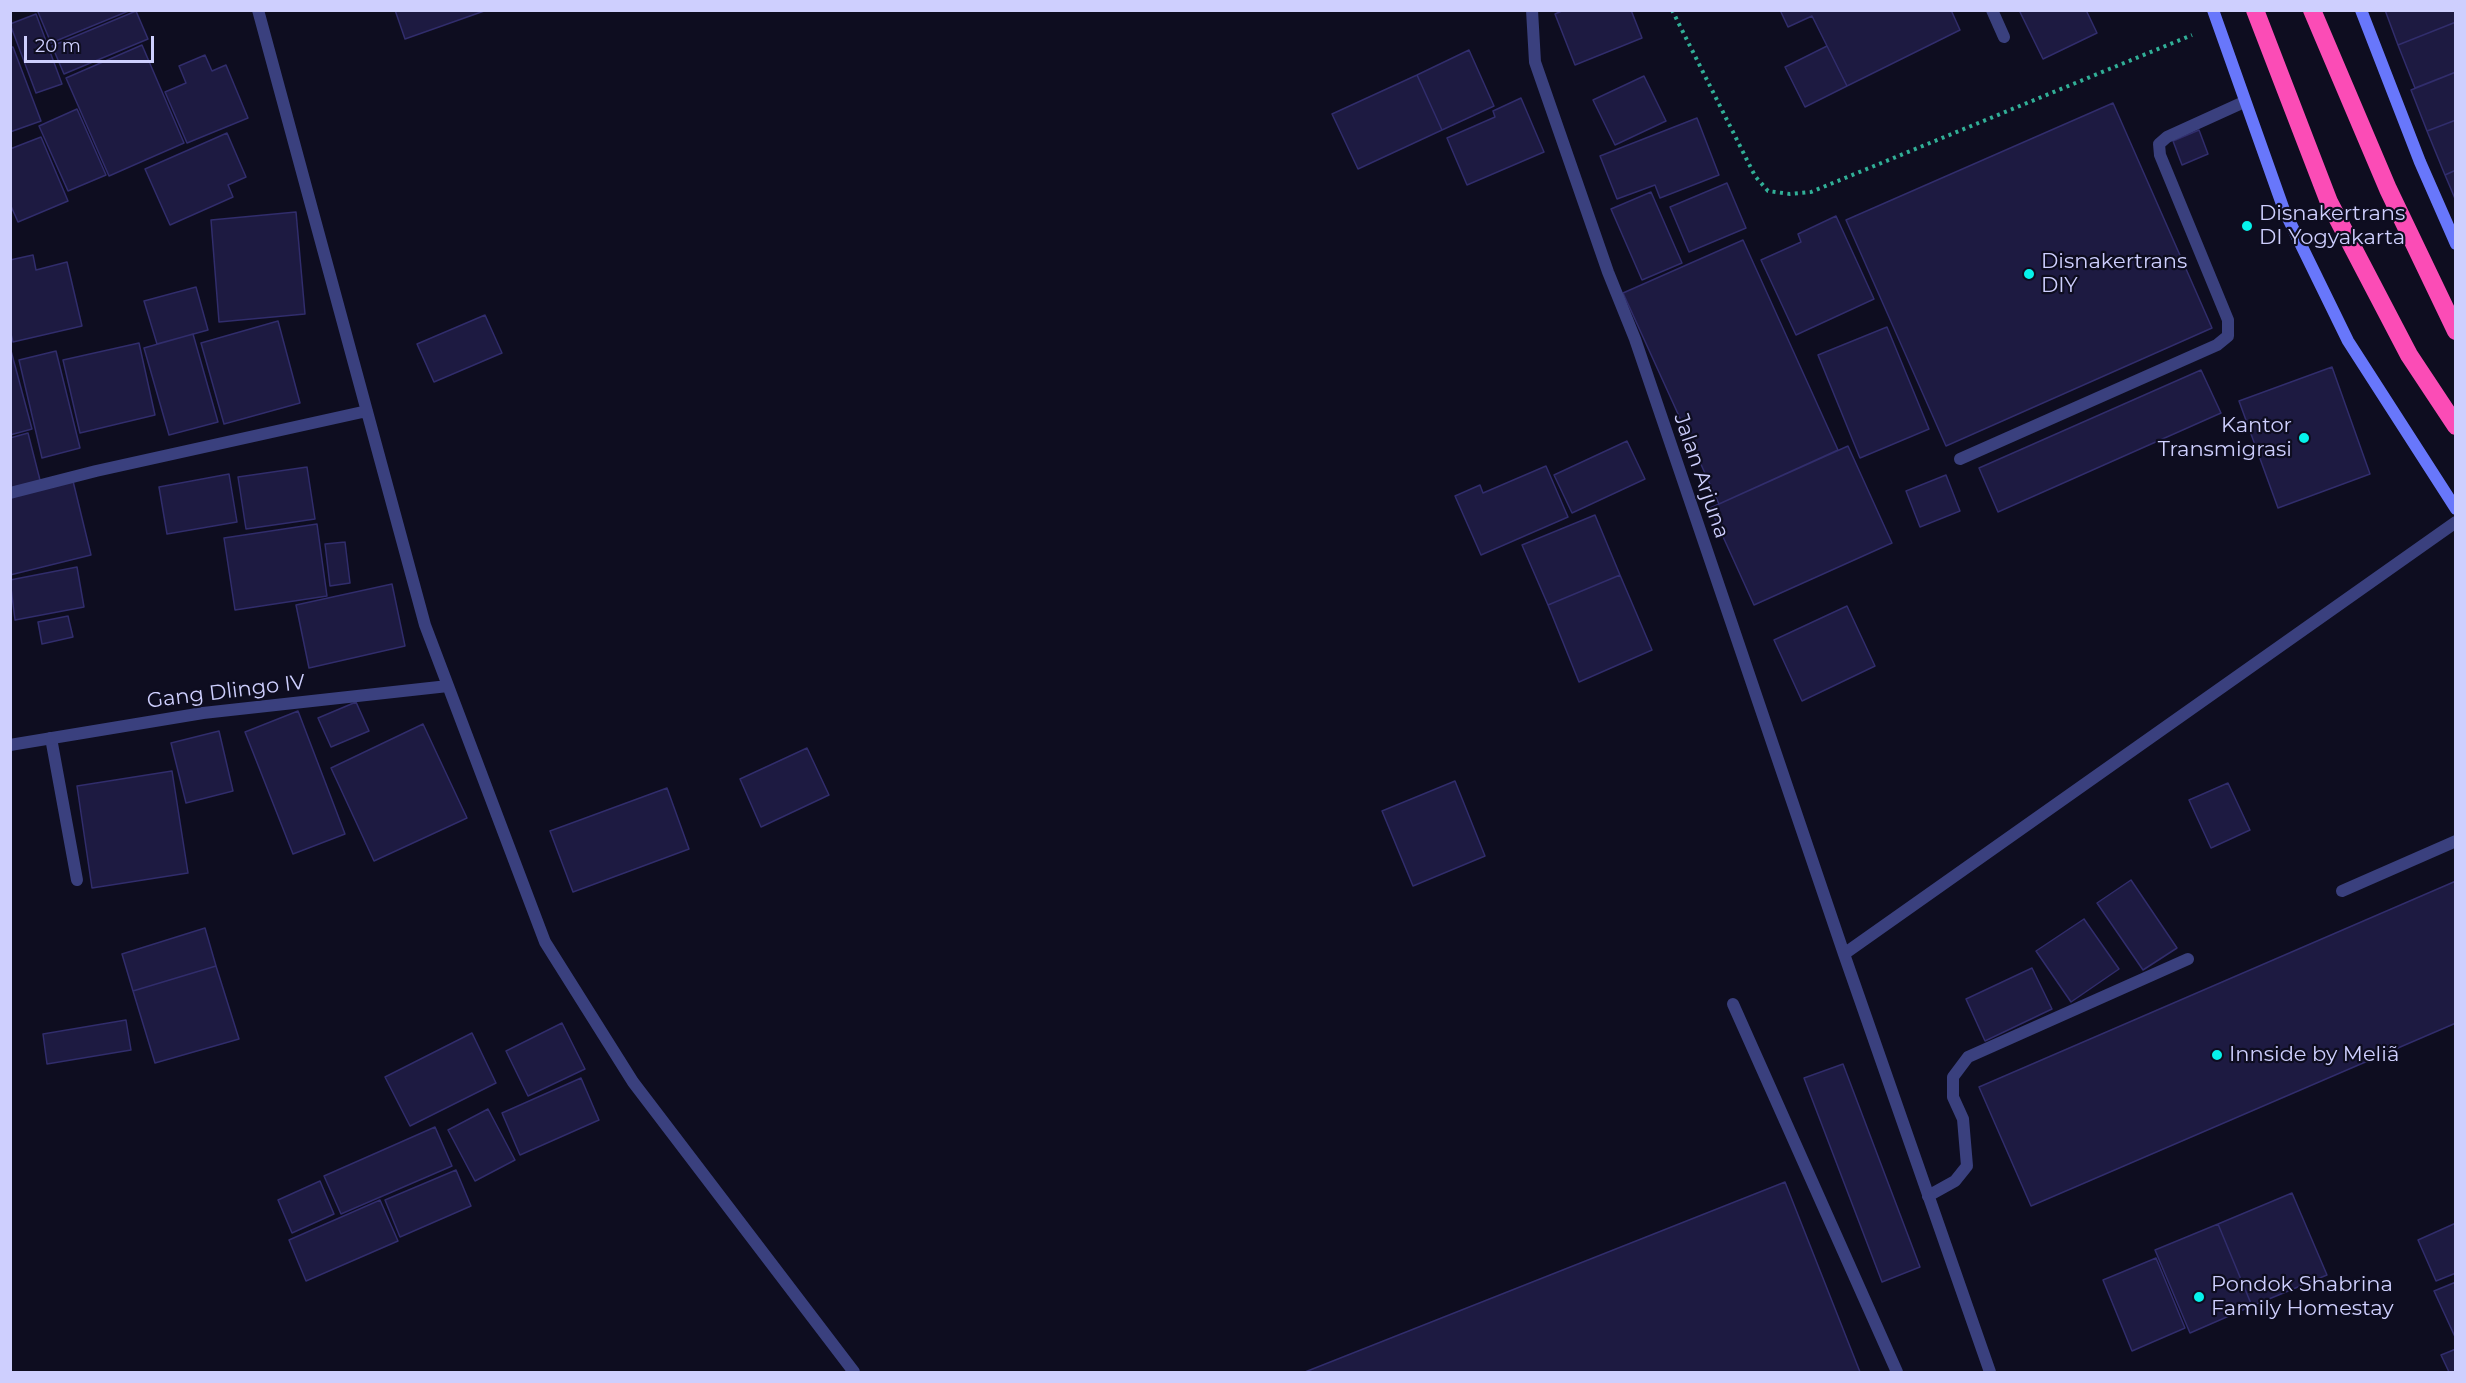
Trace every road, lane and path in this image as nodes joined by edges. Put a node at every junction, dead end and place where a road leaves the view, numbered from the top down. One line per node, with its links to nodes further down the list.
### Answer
1 (258, 10): 14 (street)
2 (1532, 10): 26 (street, Jalan Arjuna)
3 (1672, 10): 9 (path)
4 (1992, 10): 10 (street)
5 (2213, 10): 9 (street)
6 (2255, 10): 15 (highway)
7 (2312, 10): 13 (highway)
8 (2361, 10): 12 (street)
9 (2218, 25): 11 (street)
10 (2004, 37)
11 (2244, 102): 16 (street); 18 (street)
12 (2456, 244)
13 (2456, 331)
14 (367, 411): 17 (street); 20 (street)
15 (2456, 426)
16 (1960, 459)
17 (10, 494)
18 (2456, 509)
19 (2456, 522): 26 (street)
20 (448, 686): 21 (street, Gang Dlingo IV); 30 (street)
21 (51, 738): 22 (street, Gang Dlingo IV); 24 (street)
22 (10, 745)
23 (2456, 841): 25 (street)
24 (77, 880)
25 (2342, 891)
26 (1844, 954): 29 (street, Jalan Arjuna)
27 (2188, 959): 29 (street)
28 (1733, 1004): 31 (street)
29 (1928, 1196): 32 (street, Jalan Arjuna)
30 (854, 1372)
31 (1897, 1372)
32 (1990, 1372)

